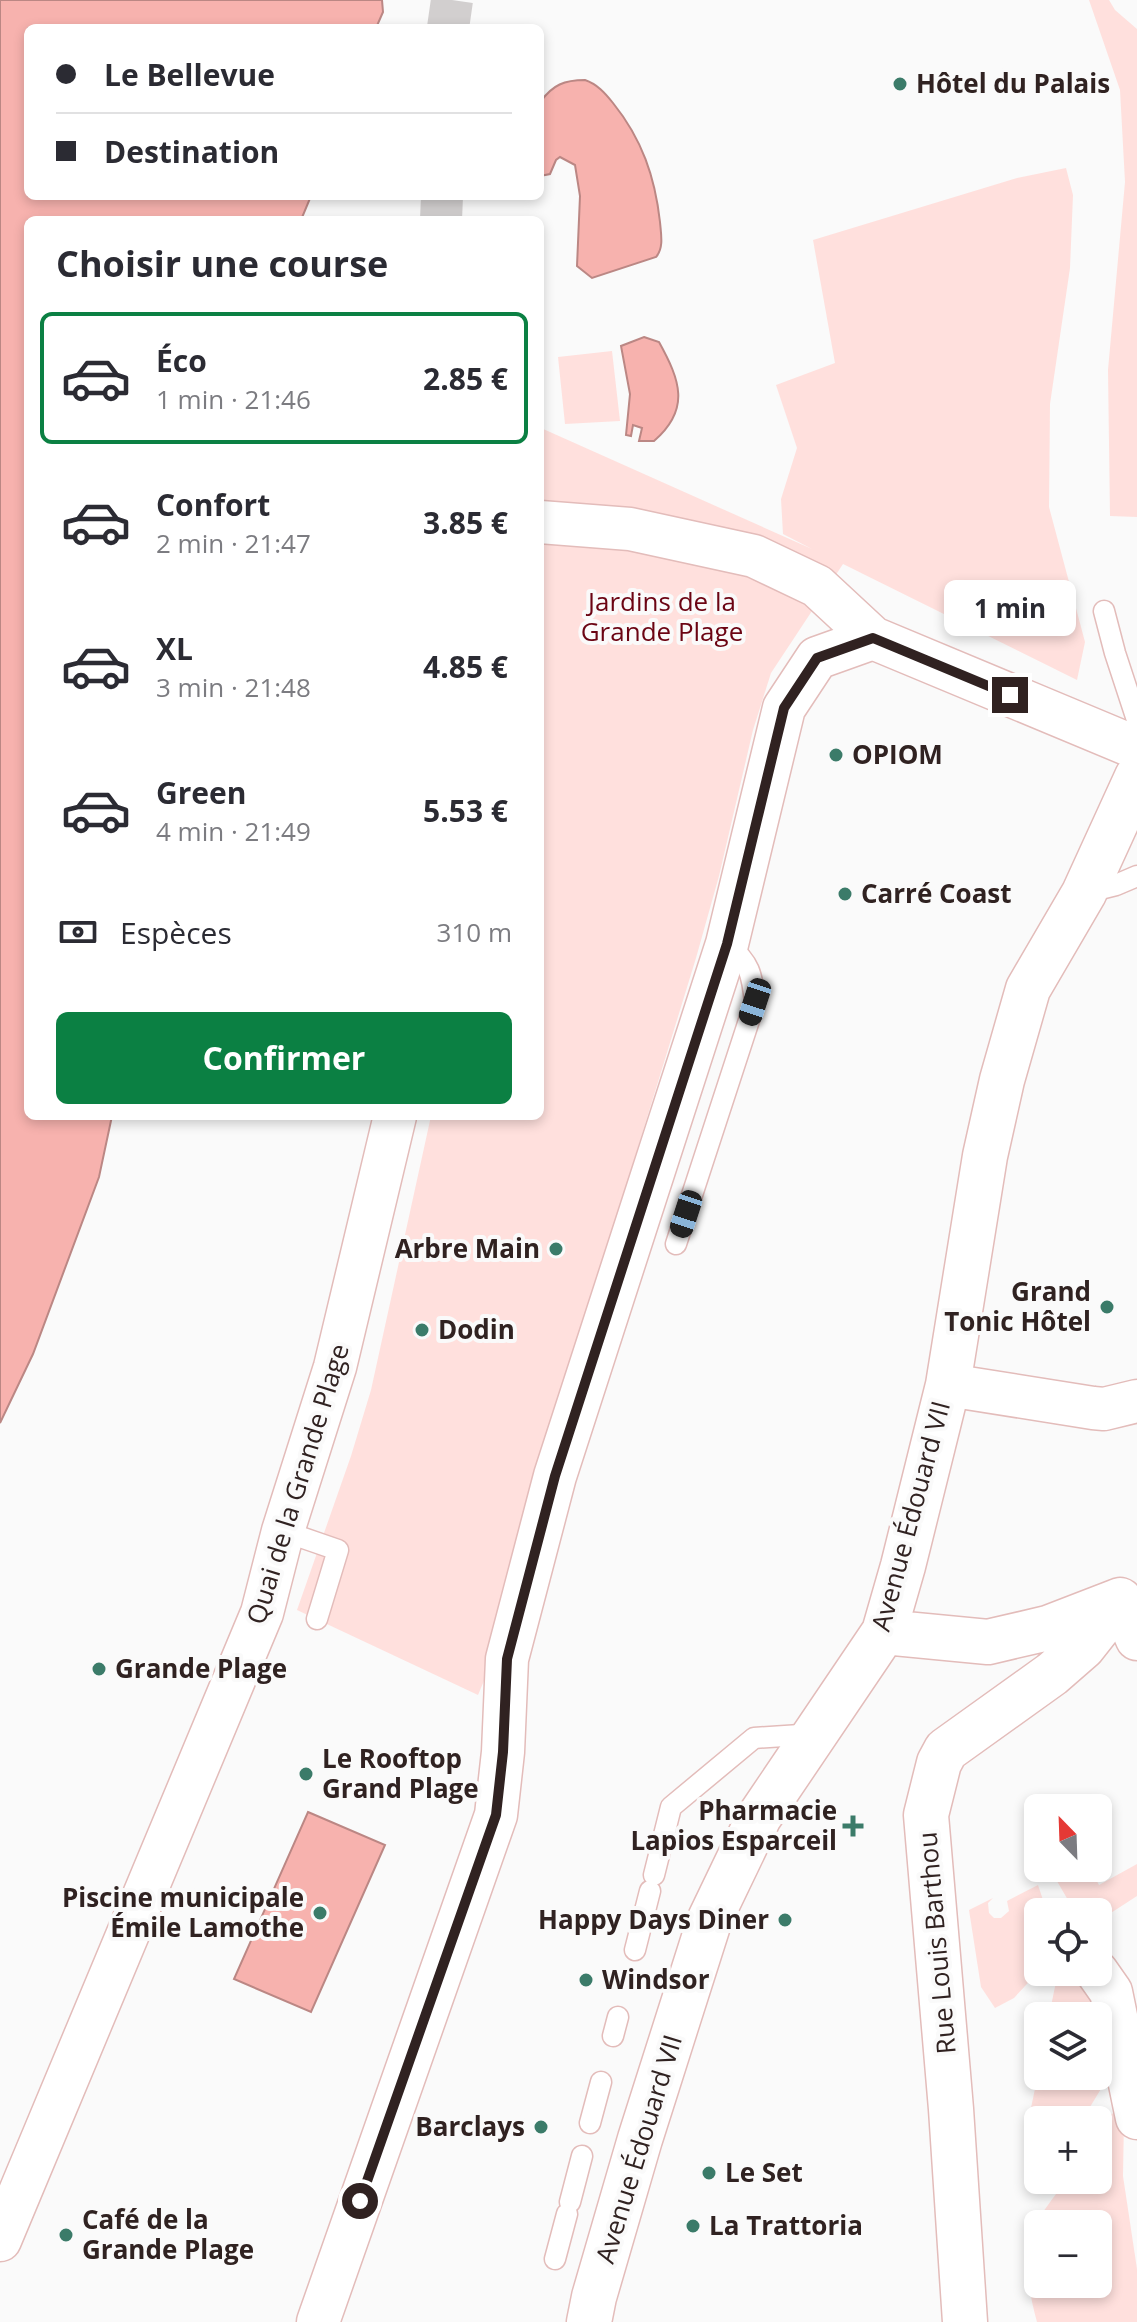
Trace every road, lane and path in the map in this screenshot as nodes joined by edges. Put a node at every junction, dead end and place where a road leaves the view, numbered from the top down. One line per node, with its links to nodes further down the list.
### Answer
1 (544, 522): 3 (street)
2 (1104, 611): 4 (lane)
3 (873, 638): 5 (street); 9 (street)
4 (1137, 720)
5 (1137, 748)
6 (1137, 777): 8 (main road, Avenue Édouard VII)
7 (1137, 876): 8 (lane)
8 (1084, 893): 12 (main road, Avenue Édouard VII)
9 (727, 944): 11 (lane); 27 (street)
10 (394, 1120): 14 (street, Quai de la Grande Plage)
11 (676, 1244)
12 (948, 1385): 13 (street); 17 (main road, Avenue Édouard VII)
13 (1137, 1401)
14 (283, 1531): 16 (lane); 25 (street, Quai de la Grande Plage)
15 (1131, 1610): 17 (main road); 29 (main road, Rue Louis Barthou)
16 (317, 1619)
17 (884, 1632): 18 (main road, Avenue Édouard VII)
18 (815, 1734): 19 (lane); 28 (main road, Avenue Édouard VII)
19 (635, 1950)
20 (1107, 1986): 22 (street)
21 (601, 2082): 23 (lane)
22 (1137, 2118)
23 (590, 2123)
24 (582, 2156): 26 (lane)
25 (0, 2240)
26 (555, 2259)
27 (318, 2322)
28 (589, 2322)
29 (965, 2322)

